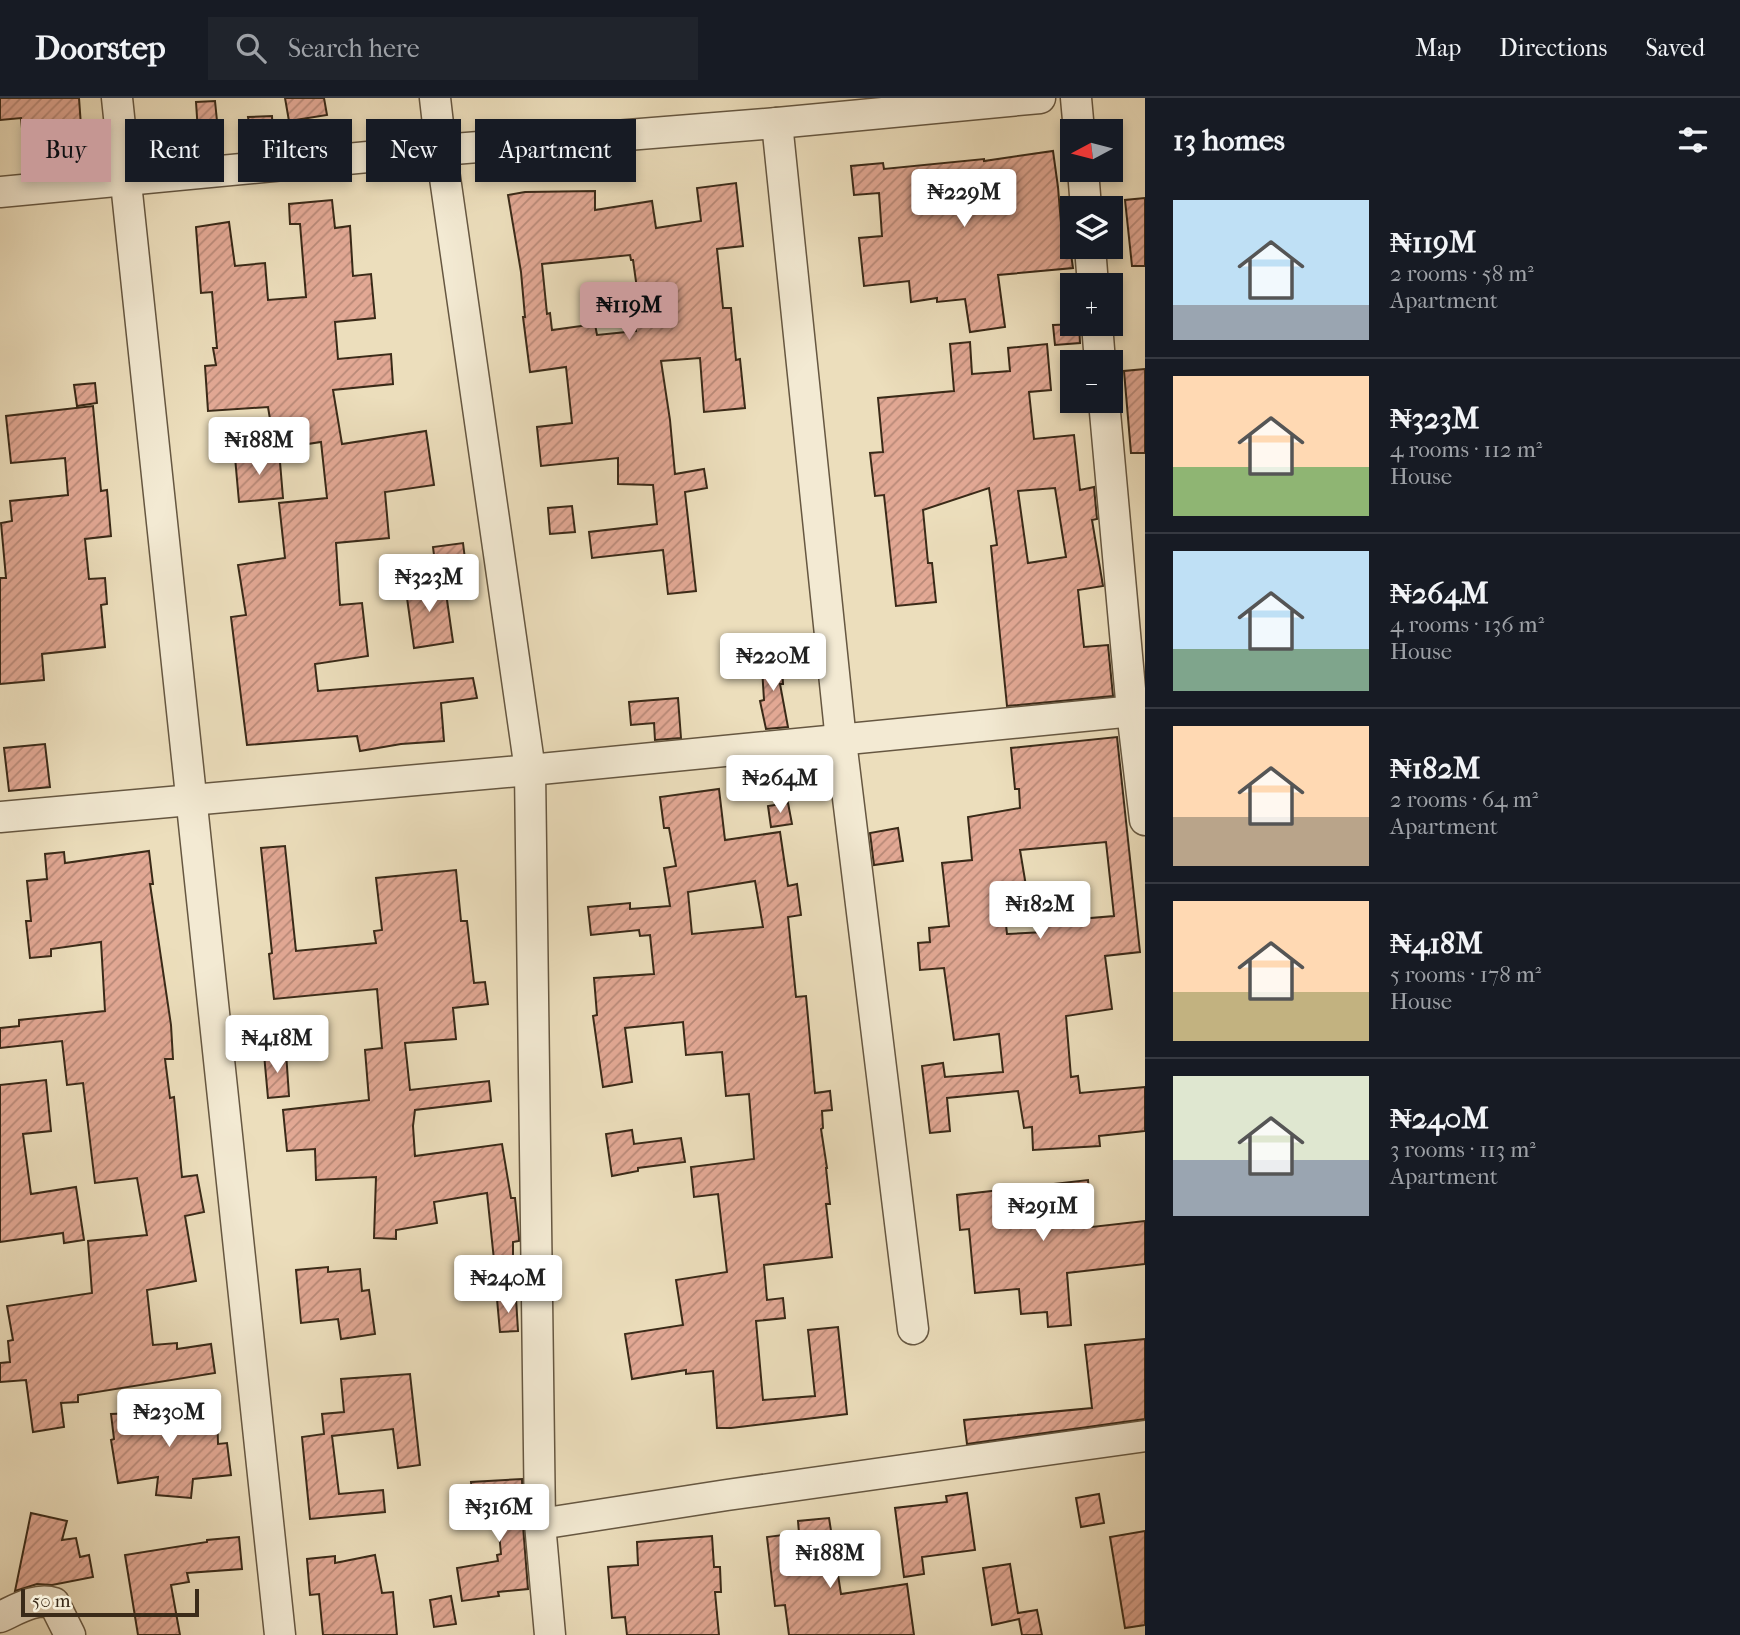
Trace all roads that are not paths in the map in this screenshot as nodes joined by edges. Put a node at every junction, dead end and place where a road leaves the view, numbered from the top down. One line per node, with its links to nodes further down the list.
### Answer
1 (117, 98): 10 (street)
2 (435, 98): 5 (street)
3 (1040, 98): 7 (street)
4 (1076, 98): 6 (street)
5 (437, 119)
6 (1078, 119)
7 (777, 123): 8 (street); 15 (street)
8 (461, 148)
9 (366, 157): 10 (street)
10 (124, 181): 12 (street); 17 (street)
11 (446, 182): 16 (street)
12 (0, 192)
13 (1105, 413): 14 (street)
14 (1139, 710): 15 (street); 19 (street)
15 (841, 741): 16 (street); 20 (street)
16 (530, 771): 17 (street); 22 (street)
17 (192, 801): 18 (street); 25 (street)
18 (0, 817)
19 (1145, 820)
20 (913, 1329)
21 (1145, 1436): 22 (street)
22 (540, 1524): 26 (street)
23 (0, 1617): 24 (street)
24 (69, 1635)
25 (280, 1635)
26 (550, 1635)

